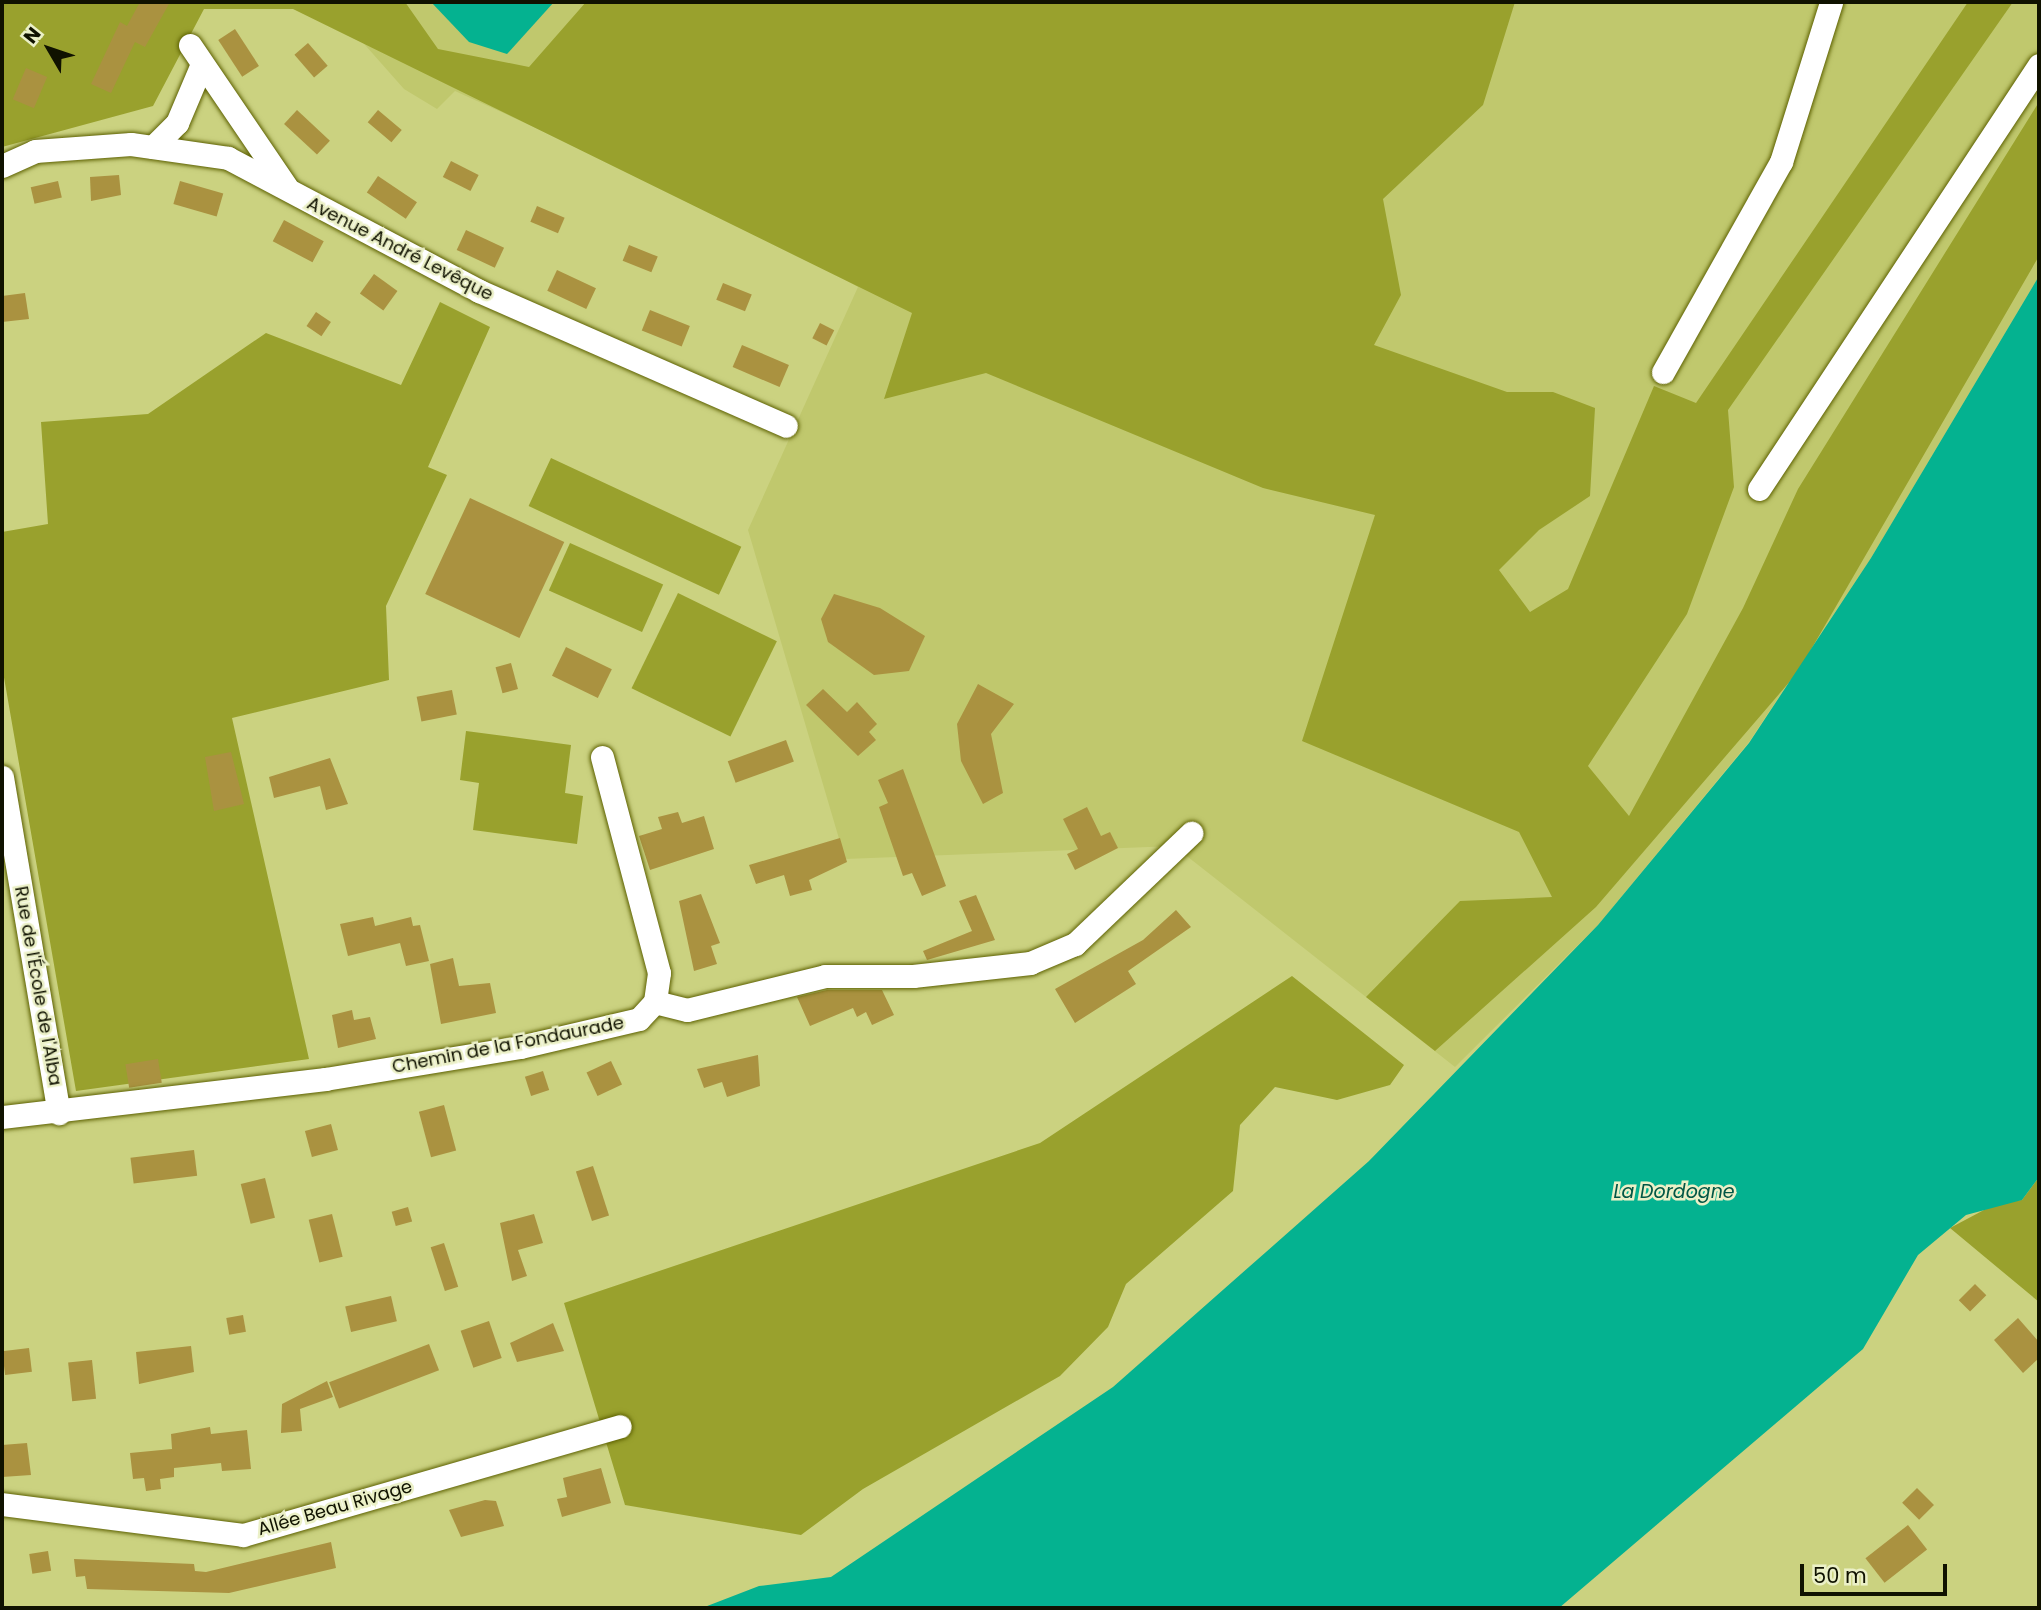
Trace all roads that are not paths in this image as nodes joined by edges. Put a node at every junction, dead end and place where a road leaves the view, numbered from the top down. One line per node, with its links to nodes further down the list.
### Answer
1 (1831, 2): 6 (street)
2 (2039, 65): 8 (street)
3 (153, 147): 4 (street, Avenue André Levêque); 5 (street, Avenue André Levêque); 5 (street)
4 (2, 166)
5 (290, 192): 7 (street, Avenue André Levêque)
6 (1663, 372)
7 (786, 426)
8 (1759, 489)
9 (601, 757): 12 (street)
10 (2, 777): 13 (street, Rue de l'École de l'Alba)
11 (1191, 833): 12 (street)
12 (655, 1002): 13 (street, Chemin de la Fondaurade)
13 (59, 1113): 14 (street, Chemin de la Fondaurade)
14 (2, 1117)
15 (620, 1426): 16 (street, Allée Beau Rivage)
16 (2, 1504)

